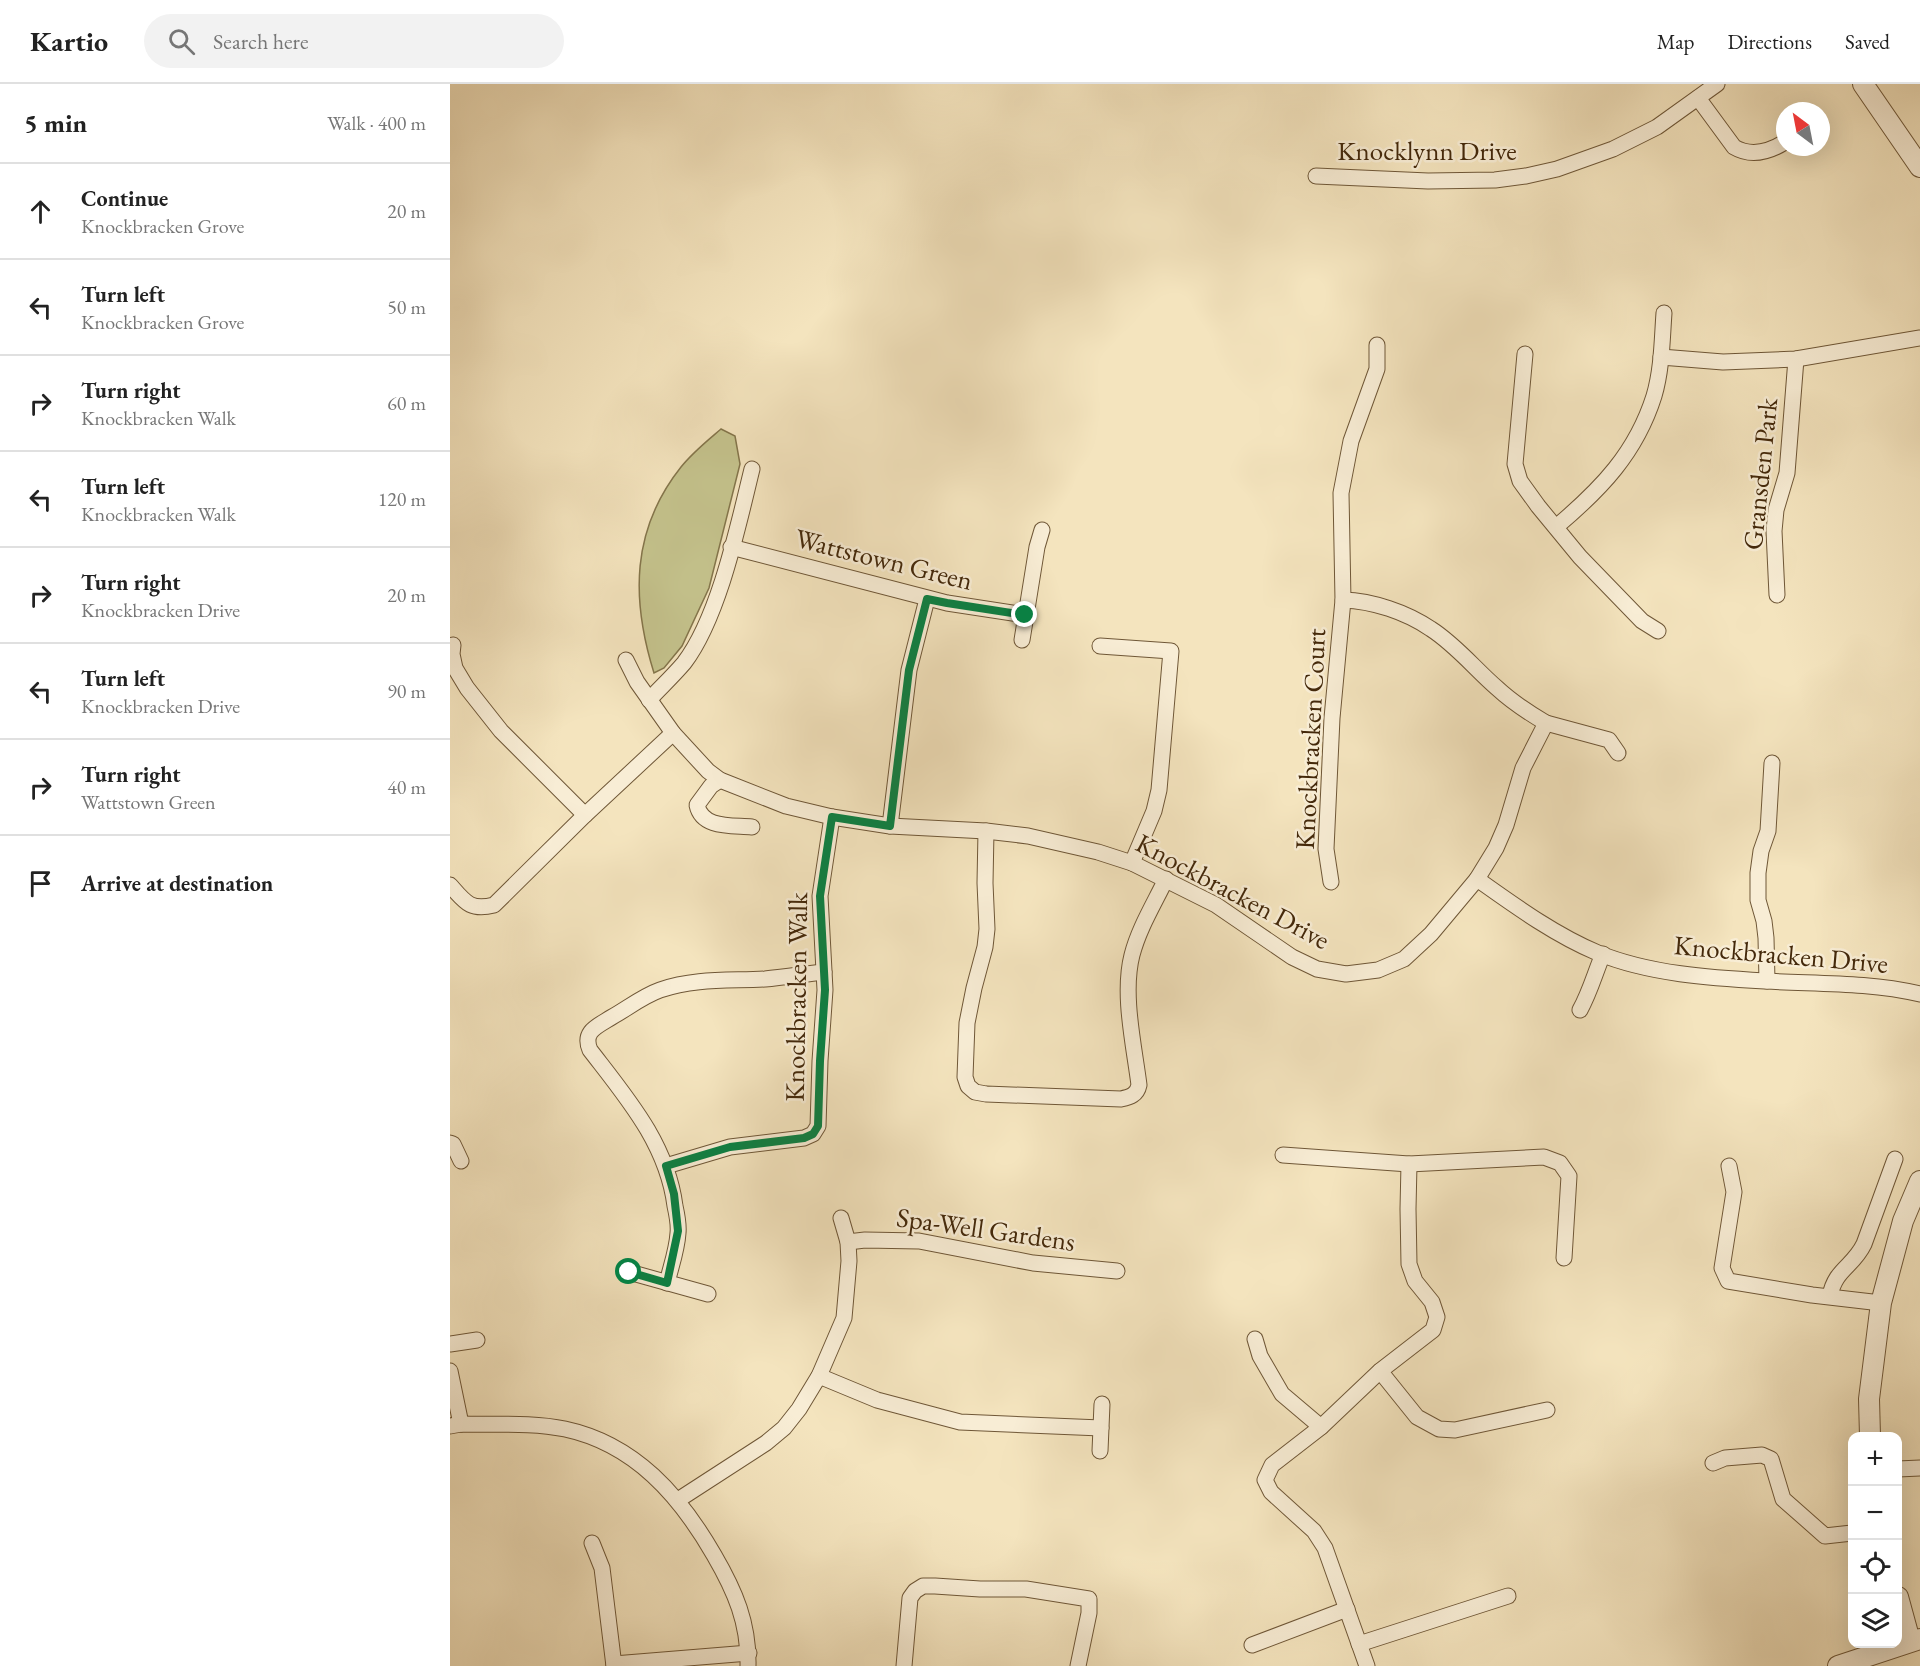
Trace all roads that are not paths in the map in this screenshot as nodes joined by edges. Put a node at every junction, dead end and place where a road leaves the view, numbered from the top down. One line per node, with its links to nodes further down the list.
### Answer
1 (1717, 84): 3 (street, Knocklynn Drive)
2 (1863, 84): 5 (street)
3 (1698, 98): 4 (street); 6 (street, Knocklynn Drive)
4 (1776, 147)
5 (1920, 167)
6 (1317, 176)
7 (1664, 313): 11 (street)
8 (1920, 338): 12 (street, Gransden Park)
9 (1377, 345): 19 (street, Knockbracken Court)
10 (1525, 354): 14 (street)
11 (1661, 357): 12 (street, Gransden Park); 14 (street)
12 (1796, 359): 17 (street, Gransden Park)
13 (752, 469): 16 (street)
14 (1556, 527): 21 (street)
15 (1042, 530): 20 (street)
16 (731, 548): 18 (street, Wattstown Green); 26 (street)
17 (1777, 595)
18 (927, 599): 20 (street, Wattstown Green); 34 (street)
19 (1343, 600): 27 (street, Knockbracken Court); 40 (street, Knockbracken Court)
20 (1025, 615): 22 (street)
21 (1658, 632)
22 (1022, 640)
23 (453, 645): 32 (street)
24 (1100, 646): 37 (street)
25 (626, 660): 26 (street, Knockbracken Drive)
26 (649, 700): 28 (street, Knockbracken Drive)
27 (1546, 723): 29 (street, Knockbracken Court); 39 (street)
28 (672, 734): 31 (street, Knockbracken Drive); 32 (street)
29 (1618, 753)
30 (1772, 763): 44 (street)
31 (720, 780): 33 (street, Knockbracken Drive); 35 (street)
32 (585, 815): 41 (street)
33 (832, 817): 34 (street, Knockbracken Drive); 43 (street, Knockbracken Walk)
34 (890, 826): 36 (street, Knockbracken Drive)
35 (752, 827)
36 (986, 831): 37 (street, Knockbracken Drive); 38 (street)
37 (1132, 863): 38 (street, Knockbracken Drive)
38 (1166, 879): 39 (street, Knockbracken Drive)
39 (1477, 879): 42 (street, Knockbracken Drive)
40 (1330, 882)
41 (450, 885)
42 (1603, 954): 44 (street, Knockbracken Drive); 46 (street)
43 (824, 972): 52 (street, Knockbracken Walk); 52 (street)
44 (1767, 981): 45 (street, Knockbracken Drive)
45 (1920, 994)
46 (1581, 1010)
47 (450, 1143): 50 (street)
48 (1283, 1155): 51 (street)
49 (1894, 1159): 62 (street)
50 (460, 1161)
51 (1409, 1164): 57 (street); 68 (street)
52 (666, 1166): 60 (street)
53 (1728, 1166): 62 (street)
54 (1920, 1181): 63 (street)
55 (841, 1218): 56 (street)
56 (848, 1242): 58 (street, Spa-Well Gardens); 69 (street)
57 (1564, 1258)
58 (1117, 1271)
59 (629, 1272): 60 (street)
60 (667, 1283): 61 (street)
61 (708, 1294)
62 (1830, 1296): 63 (street)
63 (1881, 1303): 75 (street)
64 (1255, 1338): 73 (street)
65 (477, 1340): 66 (street)
66 (450, 1344)
67 (450, 1371): 72 (street)
68 (1380, 1371): 71 (street); 73 (street)
69 (819, 1376): 74 (street); 80 (street)
70 (1102, 1404): 74 (street)
71 (1547, 1410)
72 (455, 1425): 80 (street)
73 (1321, 1427): 85 (street)
74 (1101, 1428): 76 (street)
75 (1870, 1432)
76 (1100, 1451)
77 (1713, 1463): 81 (street)
78 (1920, 1468): 79 (street)
79 (1902, 1469)
80 (678, 1500): 89 (street)
81 (1848, 1533)
82 (592, 1543): 90 (street)
83 (1508, 1596): 87 (street)
84 (1902, 1607): 86 (street)
85 (1347, 1609): 87 (street); 88 (street)
86 (1915, 1640): 94 (street)
87 (1359, 1644): 93 (street)
88 (1252, 1645)
89 (748, 1660): 90 (street)
90 (614, 1665)
91 (904, 1666): 92 (street)
92 (1078, 1666)
93 (1367, 1666)
94 (1838, 1666)

